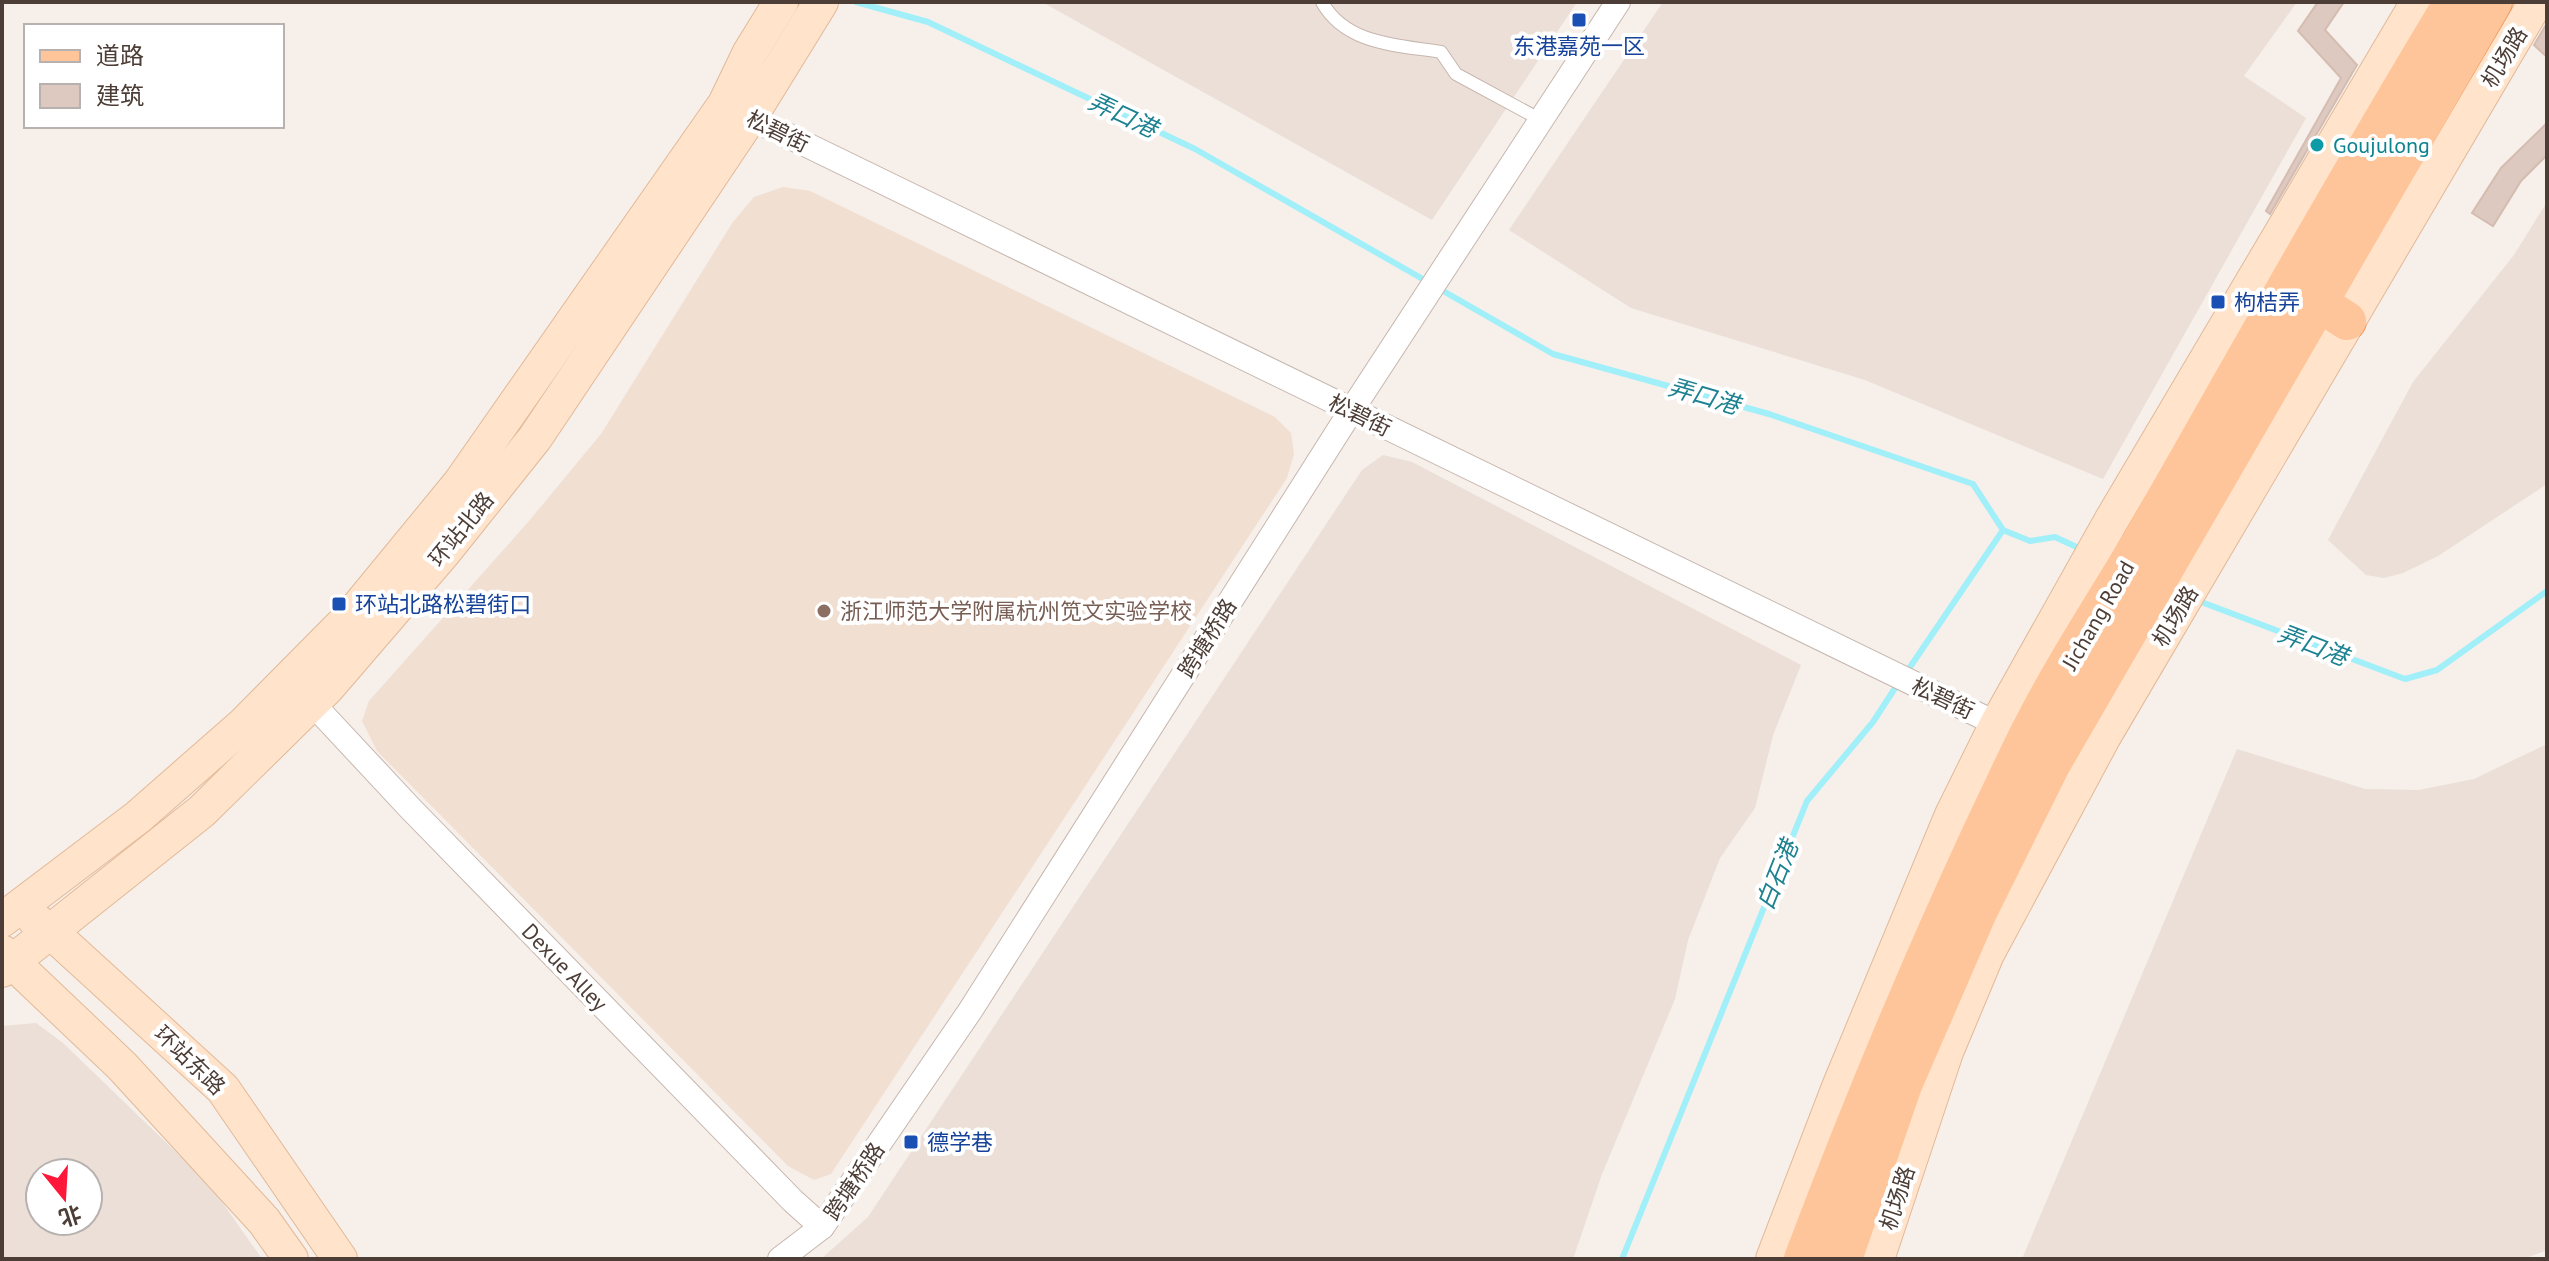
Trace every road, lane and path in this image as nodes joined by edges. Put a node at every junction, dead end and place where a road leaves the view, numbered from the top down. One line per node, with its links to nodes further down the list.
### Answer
1 (781, 2): 9 (main road, 环站北路)
2 (821, 2): 9 (main road, 环站北路)
3 (1322, 2): 10 (lane)
4 (1618, 2): 10 (street, 跨塘桥路)
5 (2418, 2): 14 (main road, 机场路)
6 (2453, 2): 13 (main road)
7 (2493, 2): 11 (main road, 机场路)
8 (2536, 2): 11 (main road, 机场路)
9 (738, 111): 12 (street, 松碧街); 15 (main road, 环站北路); 18 (main road, 环站北路)
10 (1541, 120): 12 (street, 跨塘桥路)
11 (2332, 311): 13 (main road, 机场路)
12 (1351, 411): 16 (street, 松碧街); 21 (street, 跨塘桥路)
13 (2177, 547): 14 (main road, 机场路)
14 (2109, 628): 16 (main road, 机场路); 17 (main road, 机场路); 26 (main road, Jichang Road)
15 (312, 703): 19 (main road, 环站北路); 21 (street, Dexue Alley)
16 (1997, 724): 25 (main road, 机场路)
17 (2093, 726): 27 (main road, 机场路); 28 (main road, 机场路)
18 (7, 908): 19 (main road, 环站东路)
19 (51, 932): 20 (main road, 环站北路); 23 (main road, 环站东路)
20 (6, 962): 22 (main road)
21 (822, 1227): 24 (street, 跨塘桥路)
22 (291, 1259)
23 (340, 1259)
24 (780, 1259)
25 (1773, 1259)
26 (1803, 1259)
27 (1843, 1259)
28 (1877, 1259)

